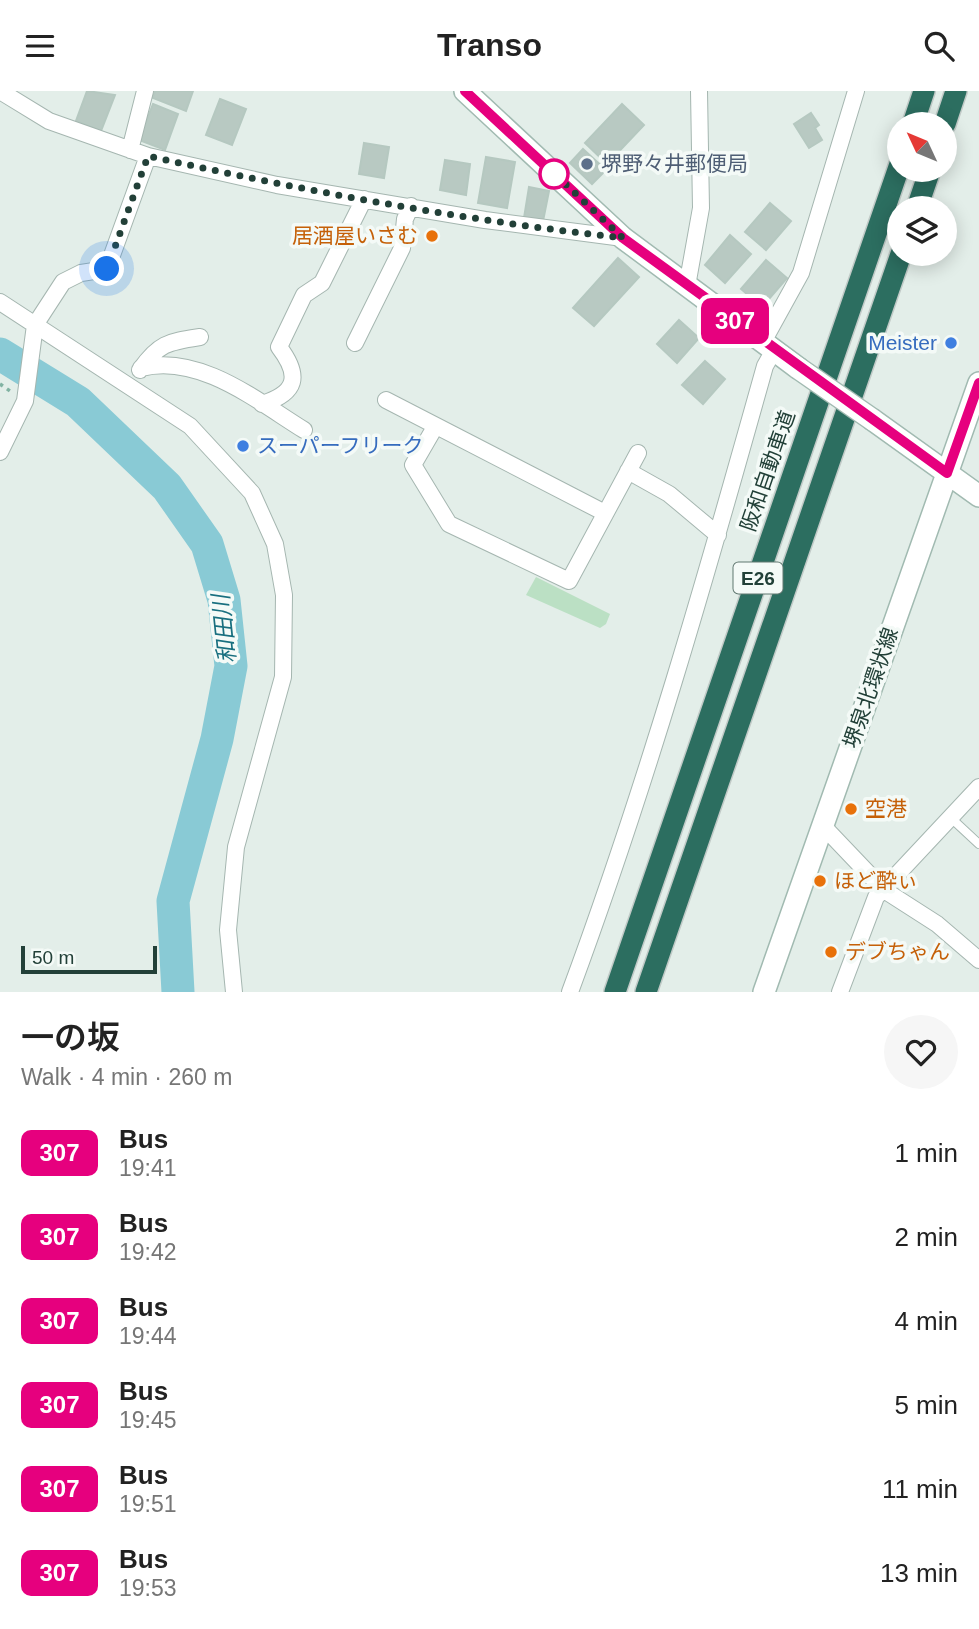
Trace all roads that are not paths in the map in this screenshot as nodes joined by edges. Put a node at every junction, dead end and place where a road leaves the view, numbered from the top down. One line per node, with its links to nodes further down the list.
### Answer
1 (0, 91): 10 (street)
2 (145, 91): 10 (street)
3 (465, 91): 15 (main road)
4 (698, 91): 17 (street)
5 (856, 91): 22 (street)
6 (925, 91): 8 (highway)
7 (956, 91): 9 (highway)
8 (917, 112)
9 (949, 112)
10 (130, 150): 11 (street)
11 (148, 156): 13 (street); 19 (street)
12 (893, 182): 45 (highway, 阪和自動車道 / E26)
13 (365, 199): 14 (street); 27 (street)
14 (411, 206): 15 (street); 21 (street)
15 (623, 238): 17 (main road)
16 (897, 266): 46 (highway, E26)
17 (687, 286): 22 (main road)
18 (0, 302): 19 (street)
19 (35, 325): 25 (street); 30 (street)
20 (200, 337): 23 (street)
21 (355, 343)
22 (769, 346): 33 (main road, bridge); 36 (street)
23 (141, 368): 25 (street); 27 (street)
24 (979, 383): 33 (main road, 堺泉北環状線)
25 (127, 385): 43 (street)
26 (386, 400): 28 (street)
27 (262, 404): 29 (street)
28 (435, 427): 35 (street); 35 (street)
29 (304, 430)
30 (0, 452)
31 (638, 453): 32 (street)
32 (628, 471): 35 (street); 36 (street)
33 (947, 473): 34 (main road); 39 (main road, 堺泉北環状線)
34 (979, 496)
35 (605, 513)
36 (718, 535): 44 (street)
37 (979, 787): 38 (street)
38 (951, 818): 40 (lane); 41 (street)
39 (823, 826): 41 (street); 47 (main road, 堺泉北環状線)
40 (979, 844)
41 (884, 890): 42 (street); 48 (street)
42 (979, 960)
43 (234, 992)
44 (570, 992)
45 (615, 992)
46 (646, 992)
47 (764, 992)
48 (840, 992)

